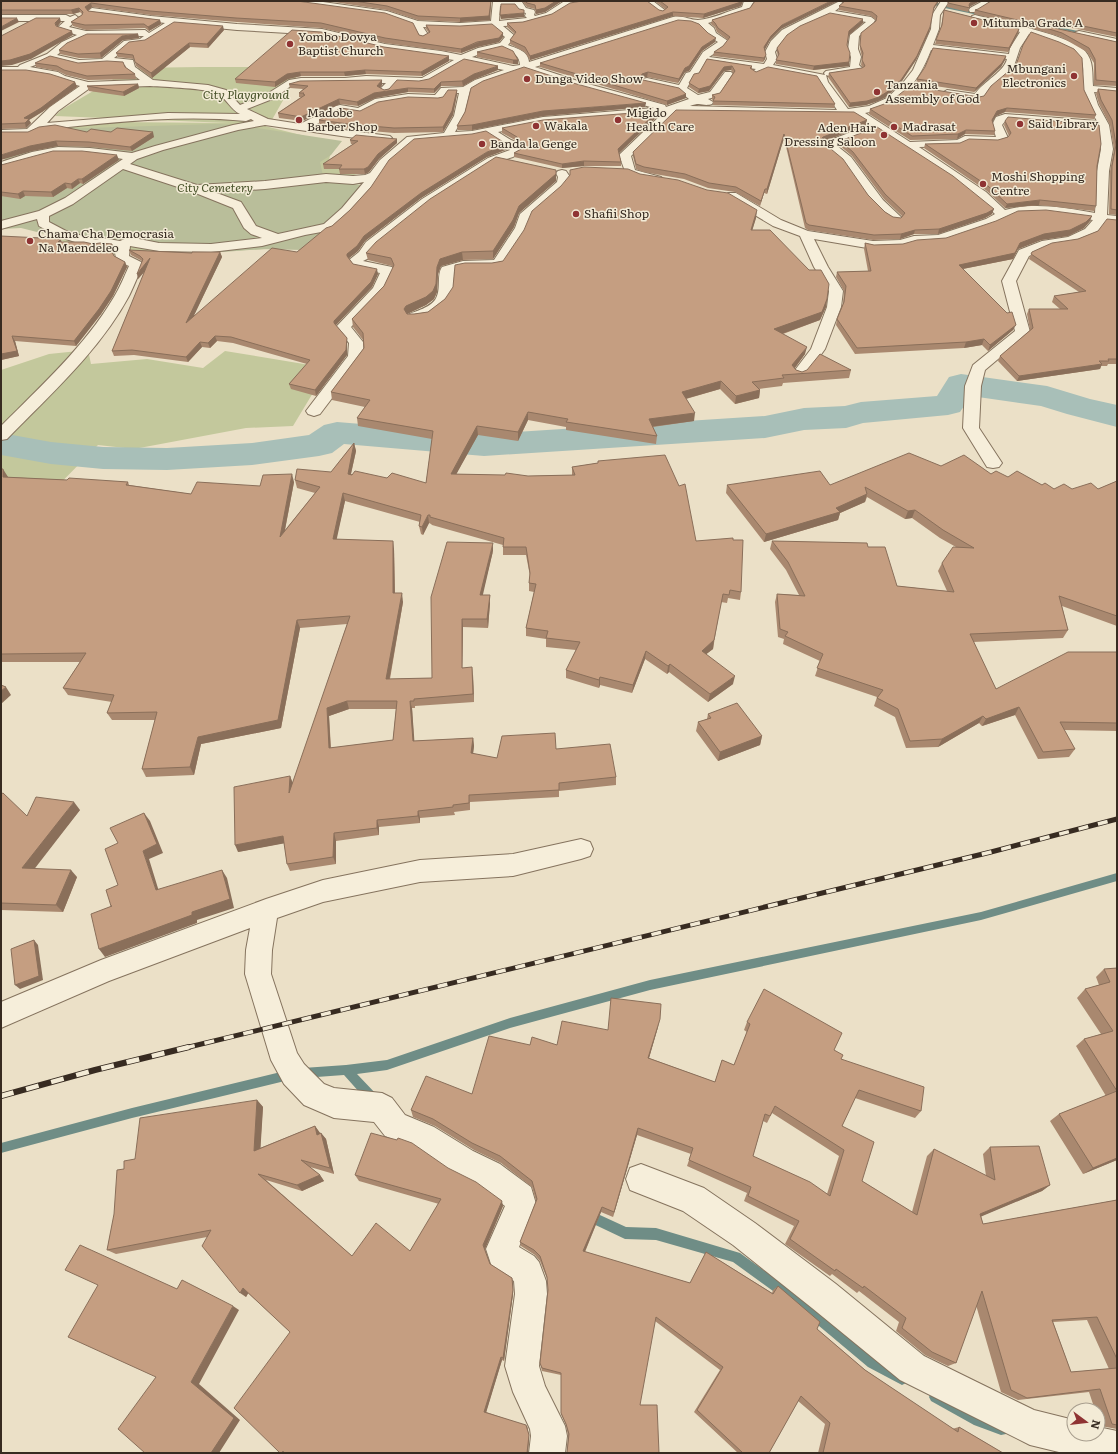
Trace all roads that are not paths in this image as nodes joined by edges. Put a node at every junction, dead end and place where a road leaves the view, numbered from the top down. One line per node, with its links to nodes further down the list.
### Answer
1 (299, 1): 12 (street)
2 (581, 1): 9 (street)
3 (647, 1): 14 (street)
4 (751, 1): 22 (street)
5 (845, 1): 15 (street)
6 (989, 1): 16 (street)
7 (374, 2): 12 (street)
8 (497, 2): 20 (street); 24 (street)
9 (565, 3): 20 (street)
10 (106, 4): 13 (street)
11 (945, 6): 33 (street)
12 (364, 10): 23 (street)
13 (92, 11): 18 (street); 21 (street)
14 (662, 11)
15 (828, 12): 41 (street); 48 (street)
16 (969, 12): 25 (street); 27 (street)
17 (1, 18): 19 (street)
18 (75, 18): 19 (street); 30 (street)
19 (36, 19): 26 (street)
20 (534, 19): 24 (street)
21 (174, 20): 28 (street); 34 (street)
22 (704, 23): 38 (street); 40 (street)
23 (417, 24): 24 (street); 34 (street)
24 (495, 24): 32 (street)
25 (1052, 28)
26 (16, 29)
27 (1025, 30): 36 (street); 58 (street)
28 (152, 33): 30 (street); 39 (street)
29 (1073, 33): 31 (street)
30 (86, 34): 35 (street)
31 (1117, 42)
32 (503, 46): 37 (street); 40 (street)
33 (928, 47): 36 (street); 53 (street)
34 (417, 50): 37 (street)
35 (50, 56): 39 (street); 44 (street)
36 (1012, 57): 61 (street)
37 (462, 58): 42 (street); 49 (street)
38 (704, 59): 41 (street); 56 (street)
39 (105, 62): 51 (street)
40 (525, 67): 42 (street); 60 (street)
41 (766, 67): 45 (street); 48 (street)
42 (513, 69): 57 (street)
43 (1, 70): 44 (street)
44 (13, 71): 47 (street); 52 (street)
45 (756, 72)
46 (728, 74): 62 (street)
47 (1, 75)
48 (814, 75): 67 (street)
49 (394, 80): 63 (street); 64 (street)
50 (647, 81): 56 (street)
51 (150, 83): 52 (street); 64 (street)
52 (88, 85): 71 (street)
53 (906, 86): 55 (street); 67 (street)
54 (624, 87): 60 (street)
55 (920, 88)
56 (682, 89): 62 (street)
57 (465, 90): 63 (street); 75 (street)
58 (1088, 90): 59 (street); 69 (street)
59 (1117, 91)
60 (612, 92): 65 (street)
61 (940, 92)
62 (697, 99): 65 (street); 66 (street)
63 (375, 102): 72 (street)
64 (238, 108): 68 (street)
65 (672, 110): 66 (street); 73 (street); 85 (street)
66 (738, 110): 67 (street)
67 (850, 113): 70 (street)
68 (265, 122): 71 (street); 72 (street); 78 (street)
69 (1104, 125): 77 (street); 92 (street)
70 (876, 126): 77 (street); 93 (street)
71 (36, 127): 74 (street); 82 (street)
72 (302, 127): 76 (street)
73 (489, 131): 75 (street); 79 (street)
74 (1, 133)
75 (448, 135): 76 (street)
76 (411, 139): 86 (street)
77 (909, 145): 91 (street)
78 (133, 157): 81 (street); 82 (street)
79 (496, 159): 80 (street); 101 (street)
80 (516, 163)
81 (121, 164): 88 (street); 90 (street)
82 (2, 166)
83 (576, 171): 99 (street)
84 (616, 172): 85 (street)
85 (630, 172): 87 (street)
86 (374, 175): 88 (street); 97 (street)
87 (668, 181)
88 (197, 189): 97 (street)
89 (719, 194): 96 (street)
90 (43, 214): 95 (street); 98 (street)
91 (1003, 215): 92 (street); 96 (street)
92 (1101, 217): 94 (street); 103 (street)
93 (896, 218)
94 (1117, 220)
95 (1, 225)
96 (805, 234): 100 (street)
97 (278, 238): 98 (street)
98 (122, 245): 102 (street)
99 (414, 317)
100 (800, 374)
101 (314, 411)
102 (1, 435)
103 (993, 463)
104 (581, 849): 105 (street)
105 (266, 910): 106 (street); 109 (street)
106 (1, 1015)
107 (641, 1179): 108 (street)
108 (1117, 1449)
109 (547, 1453)

